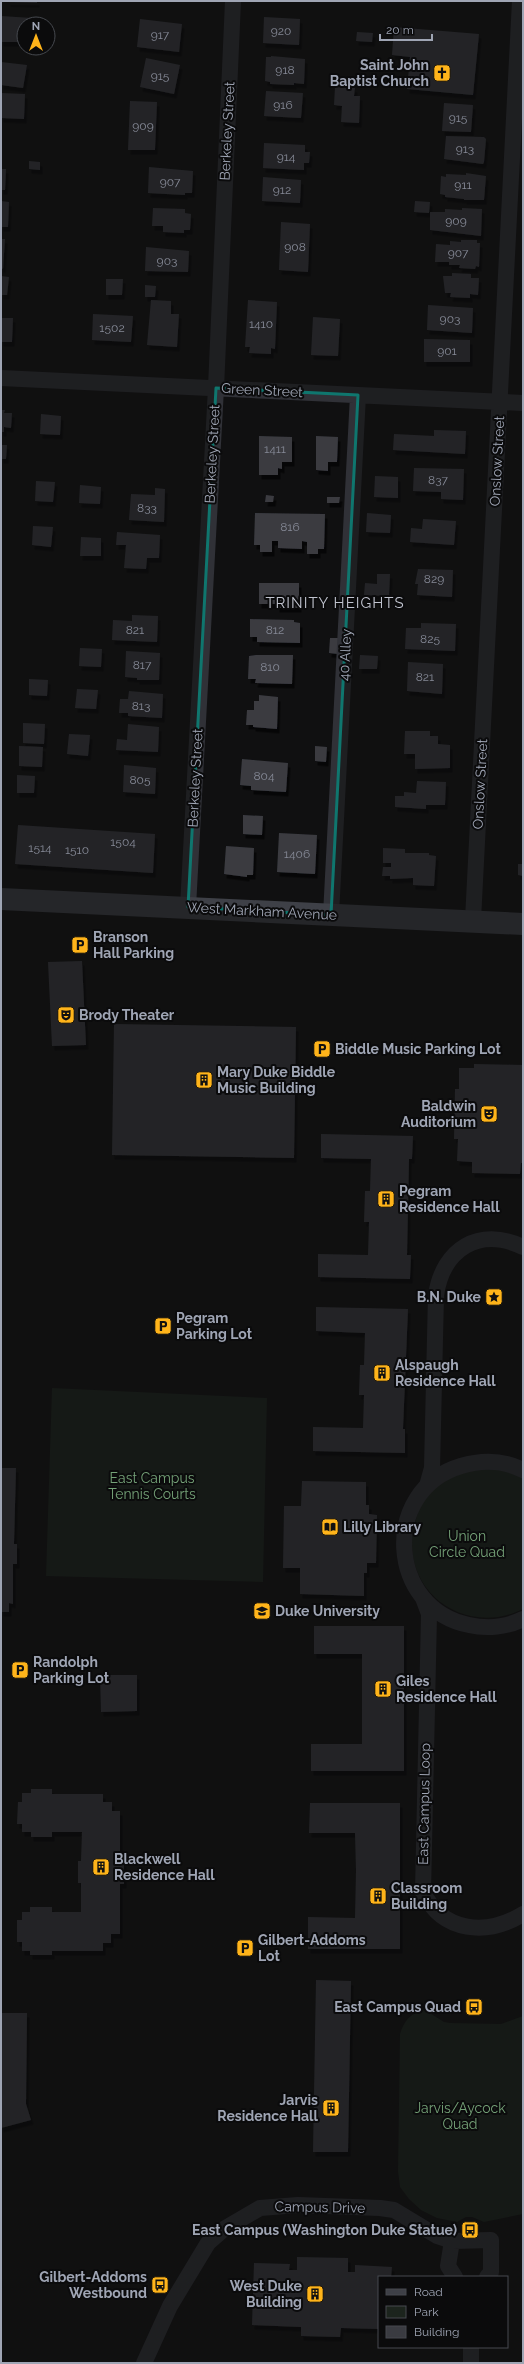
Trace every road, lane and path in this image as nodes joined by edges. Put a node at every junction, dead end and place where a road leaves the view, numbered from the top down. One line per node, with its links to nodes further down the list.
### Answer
1 (233, 1): 4 (street, Berkeley Street)
2 (520, 1): 6 (street, Onslow Street)
3 (1, 378): 4 (street, Green Street)
4 (216, 388): 5 (street, Green Street); 9 (street, Berkeley Street)
5 (358, 395): 6 (street, Green Street); 10 (street, 40 Alley)
6 (500, 402): 7 (street, Green Street); 11 (street, Onslow Street)
7 (523, 403)
8 (1, 899): 9 (street, West Markham Avenue)
9 (188, 907): 10 (street, West Markham Avenue)
10 (331, 915): 11 (street, West Markham Avenue)
11 (473, 920): 12 (street, West Markham Avenue)
12 (523, 924)
13 (523, 1247): 15 (street)
14 (523, 1470): 15 (street)
15 (427, 1486): 16 (street)
16 (424, 1598): 17 (street); 18 (street, East Campus Loop)
17 (523, 1619)
18 (523, 1914)
19 (452, 2241): 20 (street); 21 (street); 23 (street, Campus Drive)
20 (454, 2276)
21 (488, 2276)
22 (471, 2348): 24 (street)
23 (144, 2363)
24 (471, 2363)

